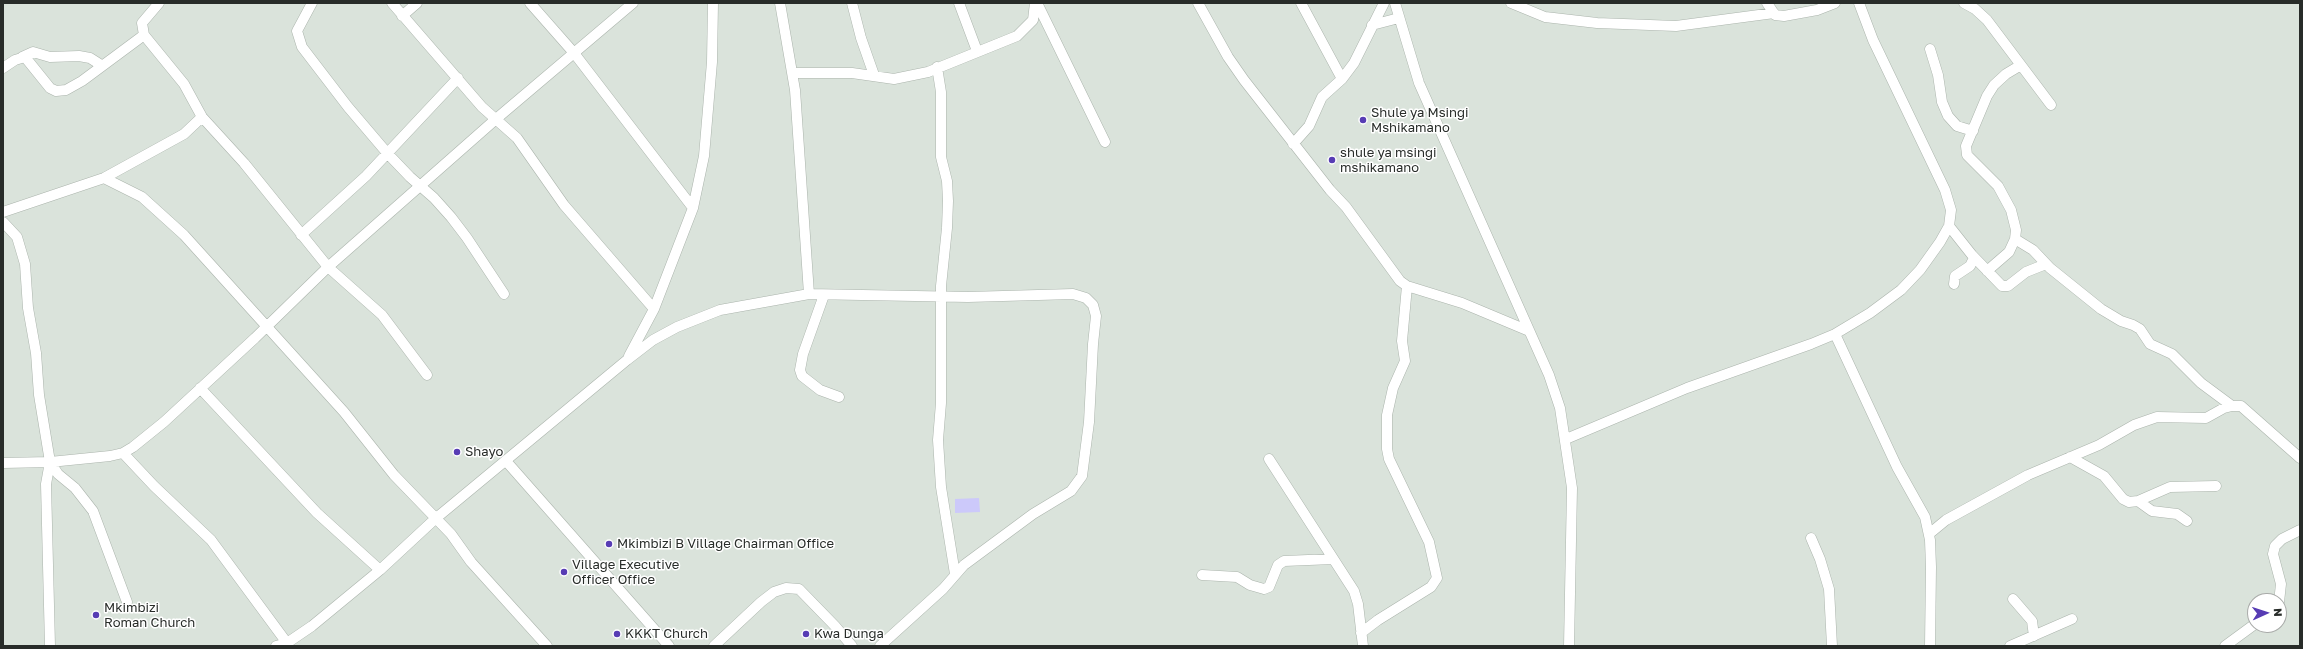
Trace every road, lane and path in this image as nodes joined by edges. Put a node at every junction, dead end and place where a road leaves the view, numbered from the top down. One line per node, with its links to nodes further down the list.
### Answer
1 (159, 3): 26 (street)
2 (312, 3): 45 (street)
3 (392, 3): 23 (street)
4 (417, 3): 23 (street)
5 (530, 3): 29 (street)
6 (633, 3): 29 (street)
7 (713, 3): 48 (street)
8 (780, 3): 35 (street)
9 (852, 3): 36 (street)
10 (959, 3): 28 (street)
11 (1036, 3): 28 (street); 43 (street)
12 (1198, 3): 44 (street)
13 (1301, 3): 38 (street)
14 (1384, 3): 25 (street)
15 (1395, 3): 24 (street)
16 (1511, 3): 22 (street)
17 (1767, 3): 22 (street)
18 (1835, 3): 22 (street)
19 (1860, 3): 51 (street)
20 (1964, 3): 21 (street)
21 (1975, 6): 32 (street)
22 (1774, 13)
23 (402, 16): 37 (street)
24 (1399, 18): 25 (street); 66 (street)
25 (1372, 25): 38 (street)
26 (144, 35): 31 (street); 40 (street)
27 (1930, 49): 42 (street)
28 (977, 51): 33 (street)
29 (574, 53): 41 (street); 48 (street)
30 (22, 58): 31 (street); 31 (street); 34 (street)
31 (101, 65)
32 (2021, 65): 39 (street); 42 (street)
33 (937, 67): 36 (street); 63 (street)
34 (3, 68)
35 (793, 73): 36 (street); 61 (street)
36 (874, 75)
37 (458, 78): 41 (street); 45 (street)
38 (1342, 80): 44 (street)
39 (2051, 105)
40 (202, 117): 46 (street); 52 (street)
41 (496, 119): 47 (street); 64 (street)
42 (1973, 131): 53 (street)
43 (1105, 142)
44 (1294, 144): 59 (street)
45 (388, 154): 47 (street); 52 (street)
46 (104, 178): 49 (street); 65 (street)
47 (422, 186): 56 (street); 60 (street)
48 (693, 208): 64 (street)
49 (3, 212)
50 (3, 222): 79 (street)
51 (1949, 226): 54 (street); 67 (street)
52 (301, 235): 56 (street)
53 (2015, 239): 55 (street); 57 (street)
54 (1974, 258): 57 (street); 58 (street)
55 (2046, 264): 57 (street); 72 (street)
56 (328, 267): 65 (street); 69 (street)
57 (1987, 271)
58 (1954, 284)
59 (1407, 286): 66 (street); 97 (street)
60 (504, 294)
61 (809, 294): 62 (street); 68 (street)
62 (824, 295): 63 (street); 71 (street)
63 (942, 296): 90 (street); 90 (street)
64 (654, 308): 68 (street)
65 (268, 326): 70 (street); 83 (street)
66 (1529, 331): 73 (street)
67 (1835, 334): 73 (street); 86 (street)
68 (627, 360): 78 (street)
69 (427, 374)
70 (200, 388): 74 (street); 89 (street)
71 (838, 397)
72 (2232, 406): 75 (street); 76 (street)
73 (1566, 439): 108 (street)
74 (124, 453): 79 (street); 99 (street)
75 (2070, 457): 82 (street); 86 (street)
76 (2300, 458)
77 (1269, 459): 88 (street)
78 (506, 461): 83 (street); 103 (street)
79 (50, 462): 80 (street); 94 (street); 100 (street)
80 (3, 463)
81 (2216, 486): 82 (street)
82 (2138, 501): 84 (street)
83 (435, 519): 89 (street); 102 (street)
84 (2187, 521)
85 (2300, 530): 92 (street)
86 (1929, 534): 110 (street)
87 (1811, 538): 109 (street)
88 (1333, 559): 91 (street); 97 (street)
89 (380, 570): 99 (street)
90 (955, 574): 106 (street)
91 (1202, 574)
92 (2280, 593)
93 (2013, 599): 98 (street)
94 (127, 602)
95 (2072, 619): 98 (street)
96 (2247, 630): 112 (street)
97 (1362, 633): 107 (street)
98 (2034, 636): 111 (street)
99 (287, 643): 101 (street)
100 (50, 646)
101 (276, 646)
102 (547, 646)
103 (669, 646)
104 (714, 646): 105 (street)
105 (852, 646)
106 (880, 646)
107 (1363, 646)
108 (1569, 646)
109 (1832, 646)
110 (1930, 646)
111 (2010, 646)
112 (2225, 646)

